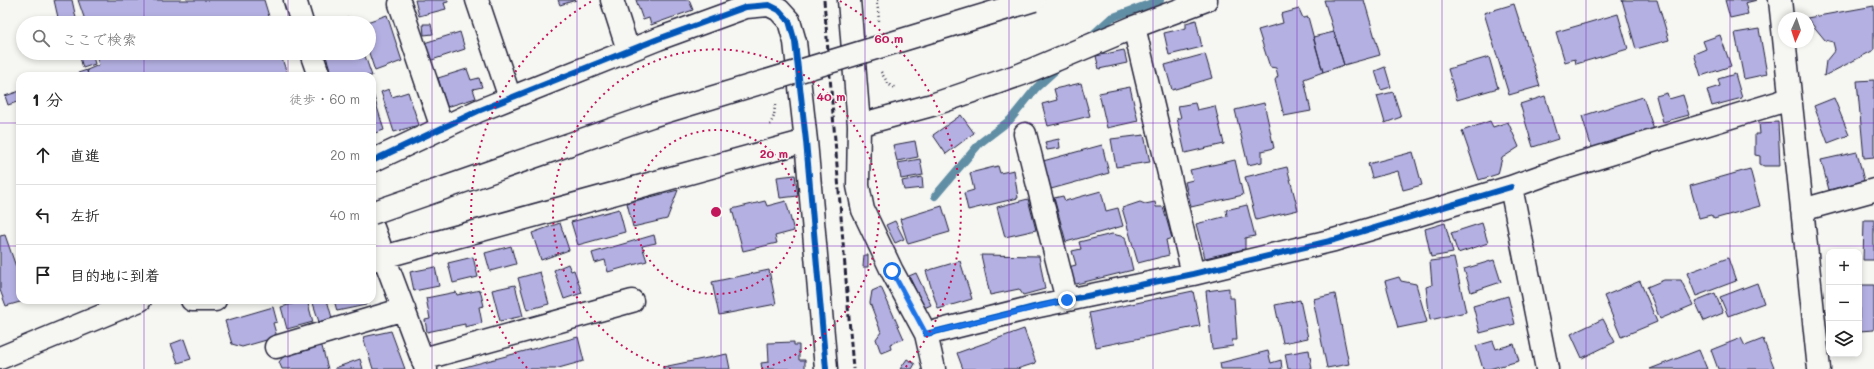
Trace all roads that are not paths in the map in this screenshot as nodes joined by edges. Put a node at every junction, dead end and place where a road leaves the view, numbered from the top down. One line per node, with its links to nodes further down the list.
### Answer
1 (294, 0): 9 (street)
2 (477, 0): 14 (street)
3 (612, 0): 11 (street)
4 (849, 0): 16 (street)
5 (1034, 0): 24 (street, bridge)
6 (1206, 0): 10 (street)
7 (1780, 0): 15 (street)
8 (400, 4): 17 (street)
9 (300, 16)
10 (1134, 27): 16 (street); 27 (street)
11 (628, 50): 14 (street); 19 (street)
12 (314, 60): 13 (street)
13 (318, 72)
14 (510, 98): 17 (street)
15 (1790, 99): 21 (street); 23 (street)
16 (859, 125): 32 (street)
17 (442, 128): 20 (street)
18 (1025, 134): 28 (street)
19 (806, 141): 26 (street); 36 (street)
20 (376, 159)
21 (1511, 187): 27 (street); 38 (street)
22 (1874, 190): 23 (street)
23 (1802, 210): 39 (street)
24 (376, 212)
25 (376, 244): 26 (street)
26 (379, 259): 31 (street)
27 (1193, 274): 28 (street)
28 (1067, 300): 32 (street)
29 (632, 301): 35 (street)
30 (130, 304): 34 (street)
31 (404, 310): 33 (street); 35 (street)
32 (926, 334): 37 (street)
33 (276, 347)
34 (0, 358)
35 (424, 364)
36 (826, 369)
37 (934, 369)
38 (1547, 369)
39 (1819, 369)

